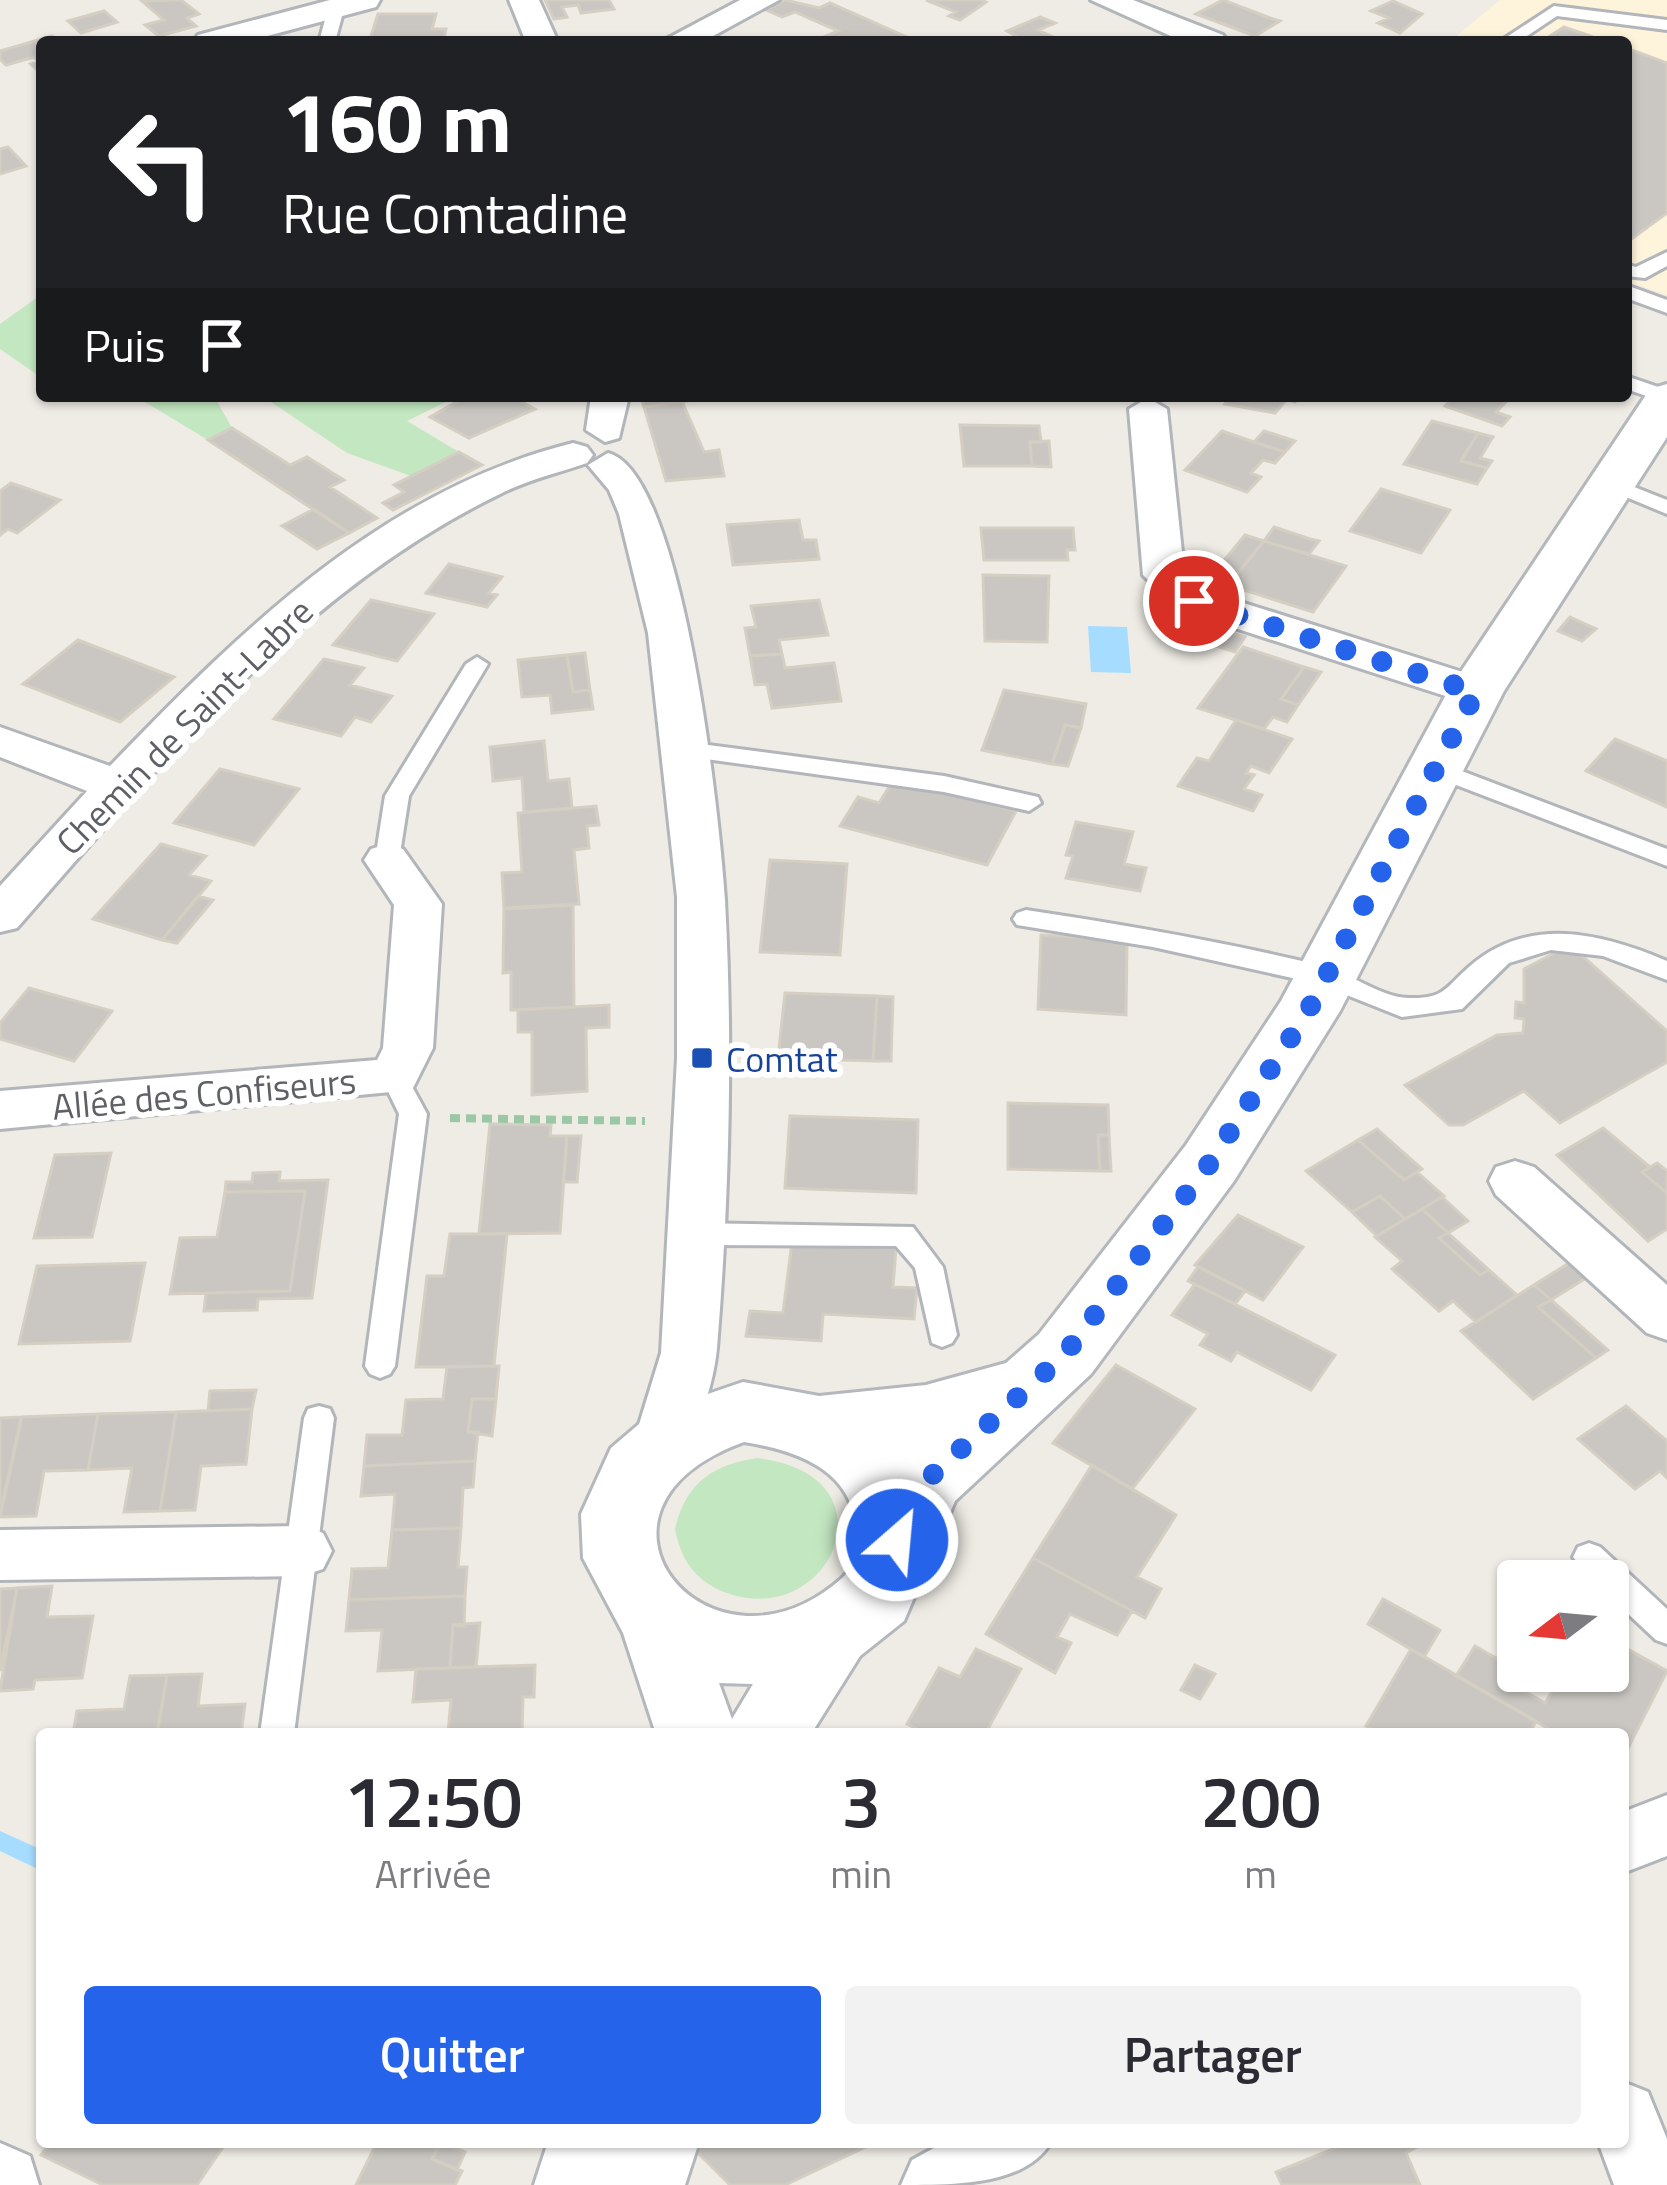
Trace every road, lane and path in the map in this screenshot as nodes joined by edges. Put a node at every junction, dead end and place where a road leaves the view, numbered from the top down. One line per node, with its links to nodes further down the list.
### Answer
1 (524, 0): 8 (street)
2 (764, 0): 9 (street)
3 (1106, 0): 10 (street)
4 (351, 3): 6 (street); 7 (lane)
5 (1667, 25): 11 (lane)
6 (231, 36)
7 (331, 36)
8 (539, 36)
9 (689, 36)
10 (1197, 36)
11 (1516, 36)
12 (1667, 258): 13 (lane)
13 (1632, 272)
14 (1632, 293): 15 (lane)
15 (1667, 307)
16 (1632, 384): 17 (lane)
17 (1667, 398): 20 (main road)
18 (1148, 409): 23 (street)
19 (599, 437): 25 (street); 27 (street, Chemin de Saint-Labre)
20 (1609, 483): 21 (lane); 23 (main road)
21 (1667, 508)
22 (478, 664): 30 (lane)
23 (1476, 692): 26 (main road)
24 (0, 741): 27 (street)
25 (685, 750): 28 (lane); 37 (street)
26 (1438, 770): 29 (lane); 34 (main road)
27 (118, 786): 31 (street, Chemin de Saint-Labre)
28 (1029, 803)
29 (1667, 858)
30 (387, 860): 35 (street, Allée des Confiseurs)
31 (0, 916)
32 (1026, 919): 34 (lane)
33 (1667, 970): 34 (lane)
34 (1325, 976): 44 (main road)
35 (403, 1096): 36 (street, Allée des Confiseurs); 37 (path); 43 (lane)
36 (0, 1110)
37 (700, 1124): 39 (street)
38 (1516, 1181): 40 (street)
39 (695, 1234): 41 (lane); 42 (street)
40 (1667, 1318)
41 (942, 1335)
42 (689, 1353): 46 (street); 47 (street)
43 (380, 1366)
44 (1040, 1378): 46 (main road); 48 (main road)
45 (319, 1418): 49 (lane)
46 (798, 1418): 47 (main road); 48 (main road)
47 (662, 1444): 52 (main road)
48 (897, 1540): 54 (main road)
49 (302, 1551): 50 (street); 55 (lane)
50 (0, 1555)
51 (1588, 1557): 53 (lane)
52 (657, 1618): 54 (main road); 56 (main road)
53 (1667, 1630)
54 (832, 1632): 57 (main road)
55 (278, 1728)
56 (695, 1728)
57 (770, 1728)
58 (1667, 1825): 59 (street)
59 (1629, 1841)
60 (1629, 2132): 69 (street)
61 (592, 2148): 65 (main road)
62 (614, 2148): 66 (street)
63 (651, 2148): 67 (main road)
64 (1005, 2148): 68 (street)
65 (580, 2185)
66 (617, 2185)
67 (639, 2185)
68 (937, 2185)
69 (1650, 2185)

